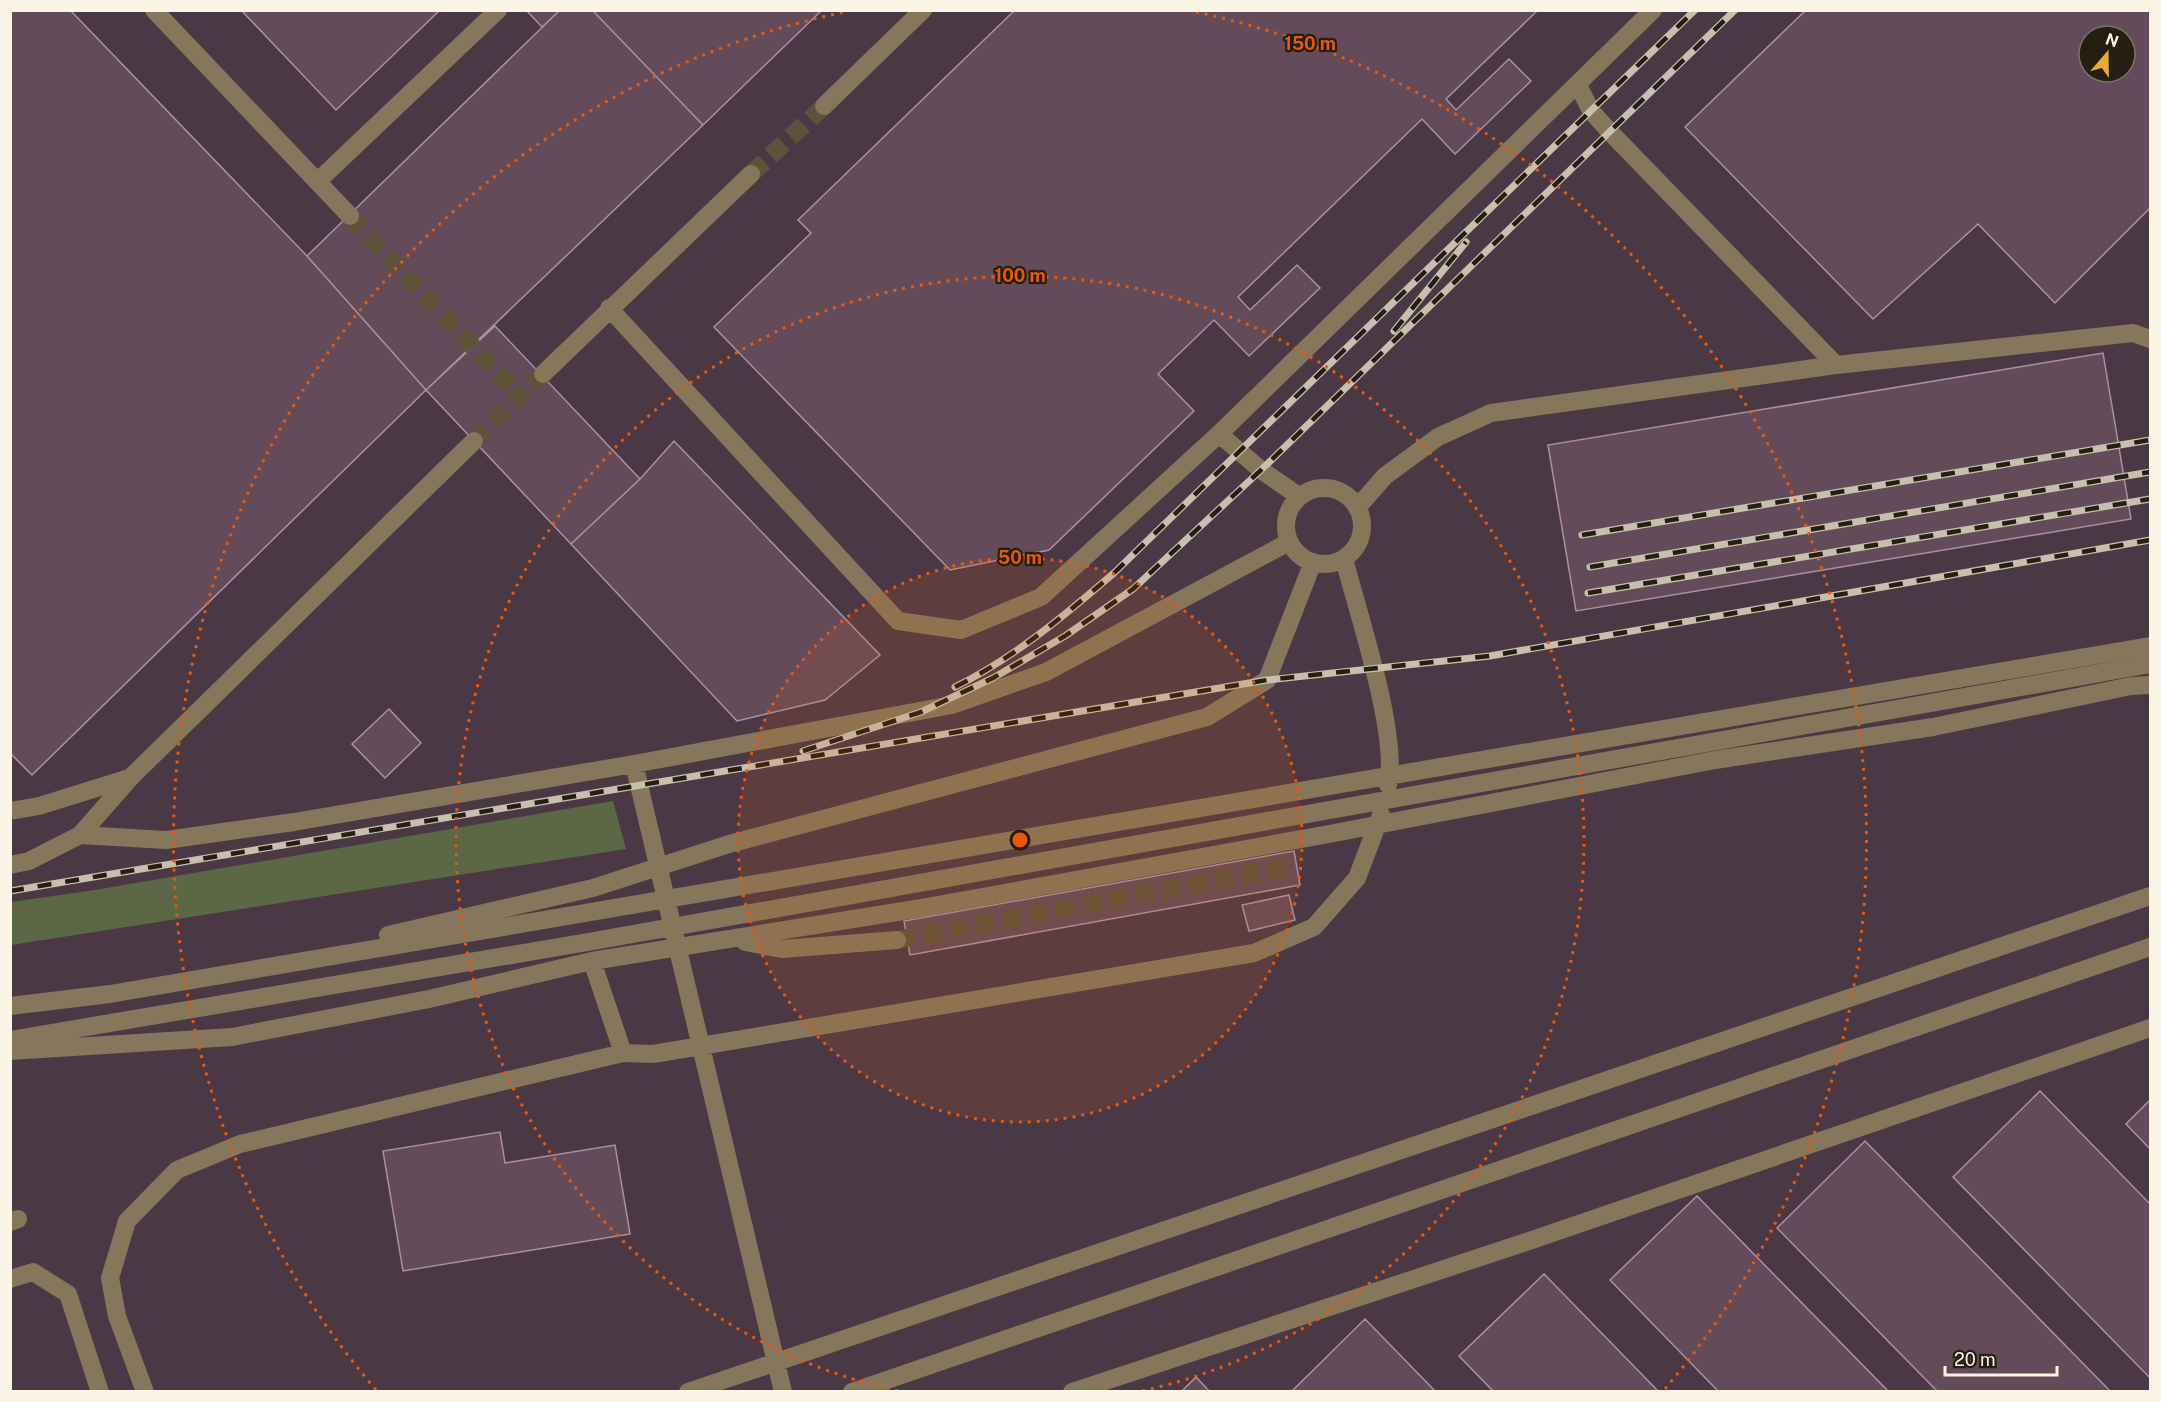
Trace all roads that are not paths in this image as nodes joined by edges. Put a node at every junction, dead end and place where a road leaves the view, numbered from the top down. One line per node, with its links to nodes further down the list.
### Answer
1 (154, 10): 8 (street)
2 (498, 10): 8 (street)
3 (923, 10): 6 (street)
4 (1653, 10): 5 (street)
5 (1578, 85): 12 (street); 14 (street)
6 (824, 106)
7 (751, 174): 10 (street)
8 (318, 181): 9 (street)
9 (350, 216)
10 (609, 308): 13 (street); 14 (street)
11 (2151, 339): 12 (street)
12 (1836, 365): 17 (street)
13 (543, 374)
14 (1219, 434): 16 (street)
15 (474, 441): 27 (street)
16 (1300, 497): 17 (street); 18 (street)
17 (1357, 507): 19 (street)
18 (1289, 542): 20 (street); 26 (street)
19 (1344, 559): 20 (street); 41 (street)
20 (1313, 562): 36 (street)
21 (2151, 646): 36 (street)
22 (2151, 664): 24 (street)
23 (2151, 685): 25 (street)
24 (1963, 697): 25 (street); 39 (street)
25 (1934, 727): 32 (street)
26 (634, 764): 29 (street); 46 (street)
27 (131, 777): 28 (street); 29 (street)
28 (10, 811)
29 (80, 835): 30 (street)
30 (10, 865)
31 (2151, 896): 45 (street)
32 (732, 940): 33 (street); 35 (street)
33 (897, 940)
34 (2151, 947): 47 (street)
35 (592, 961): 40 (street); 41 (street)
36 (110, 994): 37 (street)
37 (10, 1006)
38 (2151, 1028): 48 (street)
39 (10, 1040)
40 (10, 1051)
41 (623, 1053): 44 (street)
42 (10, 1279): 43 (street)
43 (100, 1392)
44 (145, 1392)
45 (688, 1392)
46 (783, 1392)
47 (852, 1392)
48 (1072, 1392)

